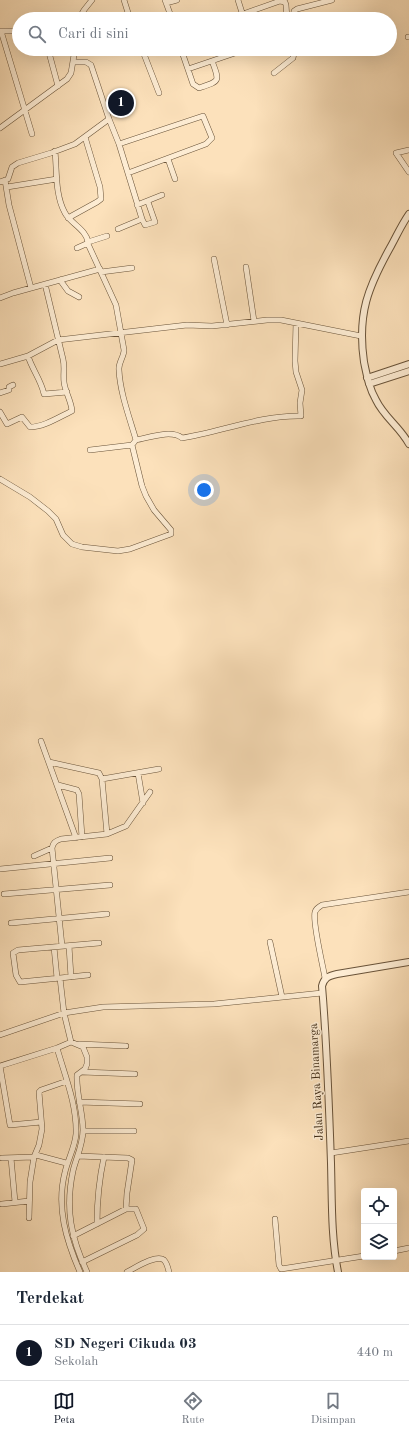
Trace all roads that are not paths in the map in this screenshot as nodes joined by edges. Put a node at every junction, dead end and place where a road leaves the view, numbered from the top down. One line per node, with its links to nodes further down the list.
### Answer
1 (92, 0): 7 (street)
2 (124, 0): 8 (street)
3 (177, 0): 6 (street)
4 (238, 0): 10 (street)
5 (332, 0): 13 (street)
6 (166, 2): 9 (street)
7 (83, 12)
8 (127, 12)
9 (170, 12)
10 (242, 12)
11 (256, 12): 12 (street)
12 (286, 12)
13 (294, 12)
14 (0, 31): 15 (street); 28 (street)
15 (12, 31)
16 (50, 56): 26 (street)
17 (74, 56): 23 (street)
18 (145, 56): 27 (street)
19 (183, 56): 24 (street)
20 (227, 56): 22 (street)
21 (294, 56): 25 (street)
22 (212, 61): 24 (street); 24 (street)
23 (74, 62): 26 (street); 29 (street)
24 (188, 69)
25 (274, 73)
26 (58, 86): 28 (street)
27 (159, 93)
28 (24, 110): 30 (street); 31 (street)
29 (109, 119): 32 (street); 33 (street)
30 (0, 128)
31 (32, 134)
32 (85, 137): 35 (street); 47 (street)
33 (119, 144): 36 (street); 38 (street)
34 (409, 150): 37 (street)
35 (55, 151): 39 (street); 41 (street)
36 (168, 159): 38 (street); 40 (street)
37 (409, 172)
38 (128, 173): 45 (street)
39 (57, 179): 42 (street); 47 (street)
40 (176, 179)
41 (2, 181): 42 (street)
42 (6, 187): 59 (street)
43 (162, 195): 44 (street)
44 (148, 202): 45 (street); 48 (street)
45 (137, 205): 48 (street)
46 (409, 214): 66 (street)
47 (68, 218): 51 (street)
48 (142, 219): 49 (street)
49 (118, 229)
50 (107, 236): 51 (street)
51 (88, 243): 52 (street); 56 (street)
52 (77, 248)
53 (214, 259): 64 (street)
54 (246, 267): 62 (street)
55 (132, 268): 56 (street)
56 (100, 271): 57 (street); 65 (street)
57 (60, 280): 58 (street); 60 (street)
58 (45, 284): 59 (street); 67 (street)
59 (31, 288): 61 (street)
60 (79, 297)
61 (0, 298)
62 (254, 321): 63 (street); 64 (street)
63 (296, 323): 66 (street); 77 (street)
64 (227, 325): 65 (street)
65 (121, 332): 67 (street); 77 (street)
66 (361, 336): 72 (street)
67 (58, 340): 68 (street); 74 (street)
68 (28, 356): 69 (street); 74 (street)
69 (0, 364)
70 (409, 364): 72 (street)
71 (409, 371): 72 (street)
72 (368, 381): 78 (street)
73 (13, 385): 75 (street)
74 (67, 392): 76 (street)
75 (0, 393)
76 (0, 412)
77 (134, 443): 79 (street); 80 (street)
78 (409, 444)
79 (90, 450)
80 (0, 479)
81 (41, 741): 82 (street)
82 (49, 762): 85 (street); 86 (street)
83 (159, 769): 84 (street)
84 (138, 773): 85 (street); 88 (street)
85 (102, 779): 89 (street)
86 (58, 785): 90 (street); 91 (street)
87 (150, 792): 88 (street)
88 (143, 803): 89 (street)
89 (107, 834): 90 (street)
90 (82, 837): 91 (street)
91 (76, 838): 92 (street)
92 (52, 848): 93 (street); 95 (street)
93 (34, 856)
94 (110, 858): 95 (street)
95 (55, 864): 96 (street); 98 (street)
96 (0, 868)
97 (110, 885): 98 (street)
98 (57, 889): 100 (street); 102 (street)
99 (409, 892): 113 (street)
100 (4, 894)
101 (107, 914): 102 (street)
102 (60, 918): 103 (street); 106 (street)
103 (11, 923)
104 (270, 942): 115 (street)
105 (99, 943): 107 (street)
106 (62, 946): 107 (street); 108 (street)
107 (69, 946): 111 (street)
108 (54, 947): 112 (street); 112 (street)
109 (409, 962): 113 (street)
110 (88, 975): 111 (street)
111 (71, 977): 112 (street)
112 (59, 978): 116 (street)
113 (325, 978): 114 (street, Jalan Raya Binamarga)
114 (322, 993): 115 (street); 132 (street, Jalan Raya Binamarga)
115 (282, 997): 116 (street)
116 (64, 1013): 117 (street); 118 (street)
117 (0, 1035)
118 (71, 1042): 119 (street); 121 (street)
119 (79, 1044): 120 (street); 123 (street)
120 (126, 1046)
121 (57, 1048): 122 (street); 125 (street)
122 (0, 1066): 128 (street)
123 (82, 1072): 124 (street); 126 (street)
124 (135, 1074)
125 (67, 1082): 128 (street); 138 (street)
126 (80, 1102): 127 (street); 129 (street)
127 (140, 1104)
128 (41, 1122): 133 (street)
129 (83, 1130): 130 (street); 134 (street)
130 (134, 1131)
131 (409, 1141): 132 (street)
132 (331, 1154): 150 (street, Jalan Raya Binamarga)
133 (35, 1156): 137 (street); 138 (street); 139 (street)
134 (78, 1156): 135 (street); 146 (street)
135 (104, 1156): 142 (street); 145 (street)
136 (2, 1158): 137 (street)
137 (11, 1158): 140 (street)
138 (66, 1164): 152 (street)
139 (29, 1201): 140 (street); 143 (street)
140 (15, 1202): 141 (street)
141 (2, 1204)
142 (126, 1210): 145 (street); 151 (street)
143 (29, 1218)
144 (275, 1219): 150 (street)
145 (97, 1224): 146 (street)
146 (73, 1236): 151 (street)
147 (409, 1248): 148 (street)
148 (397, 1250)
149 (361, 1256): 150 (street)
150 (336, 1260): 156 (street, Jalan Raya Binamarga)
151 (82, 1262): 153 (street)
152 (80, 1272)
153 (87, 1272)
154 (127, 1272): 155 (street)
155 (169, 1272)
156 (338, 1272)

